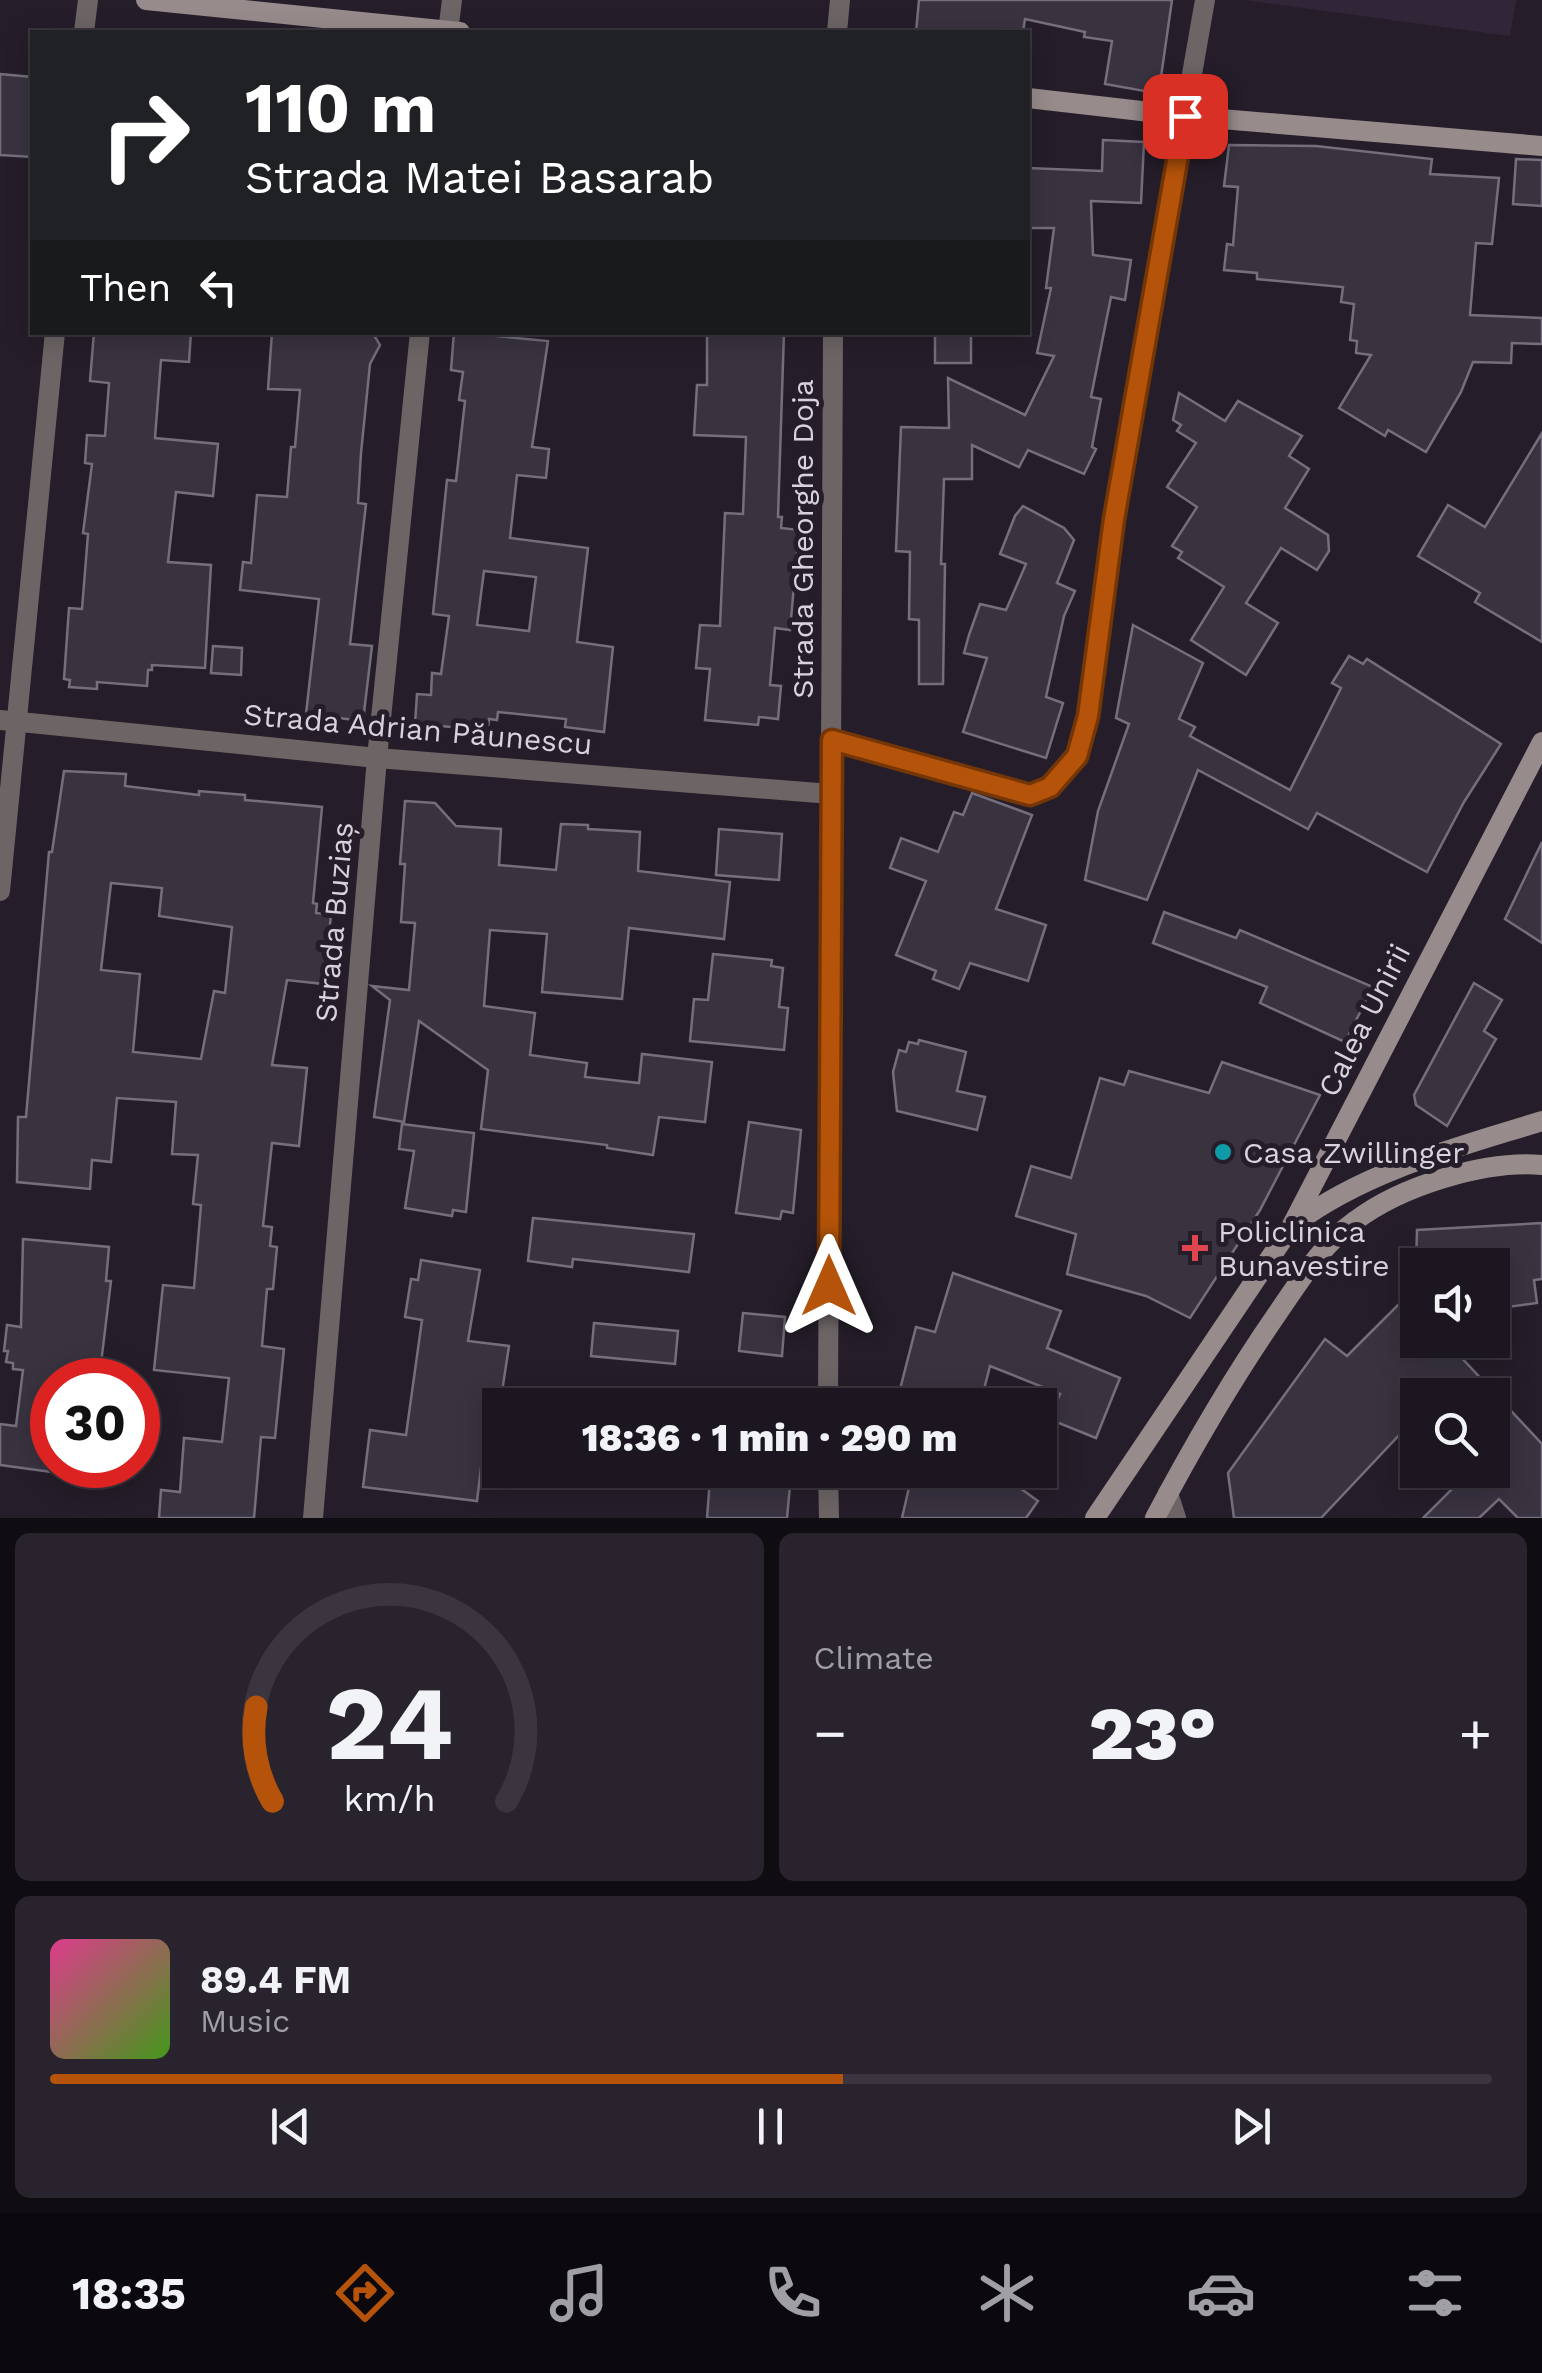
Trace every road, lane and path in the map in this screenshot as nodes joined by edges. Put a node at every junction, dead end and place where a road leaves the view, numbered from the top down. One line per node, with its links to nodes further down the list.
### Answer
1 (88, 0): 6 (street)
2 (146, 0): 7 (street)
3 (452, 0): 8 (street)
4 (840, 0): 9 (street)
5 (1205, 0): 11 (street)
6 (84, 30)
7 (433, 30)
8 (452, 30)
9 (837, 30)
10 (1030, 98): 11 (street)
11 (1185, 116): 12 (street); 17 (street)
12 (1542, 146)
13 (55, 335): 16 (street)
14 (420, 335): 19 (street, Strada Buziaș)
15 (833, 335): 17 (street, Strada Gheorghe Doja)
16 (8, 721): 19 (street, Strada Adrian Păunescu); 21 (street)
17 (832, 740): 20 (street, Strada Gheorghe Doja)
18 (1542, 742): 24 (street, Calea Unirii)
19 (377, 758): 20 (street, Strada Adrian Păunescu); 28 (street, Strada Buziaș)
20 (831, 794): 25 (street, Strada Gheorghe Doja)
21 (0, 891)
22 (1542, 1121): 24 (street)
23 (1542, 1165): 27 (street)
24 (1291, 1227): 30 (street, Calea Unirii)
25 (828, 1388)
26 (828, 1488): 29 (street)
27 (1168, 1493): 31 (street); 32 (street)
28 (313, 1518)
29 (829, 1518)
30 (1095, 1518)
31 (1156, 1518)
32 (1176, 1518)

